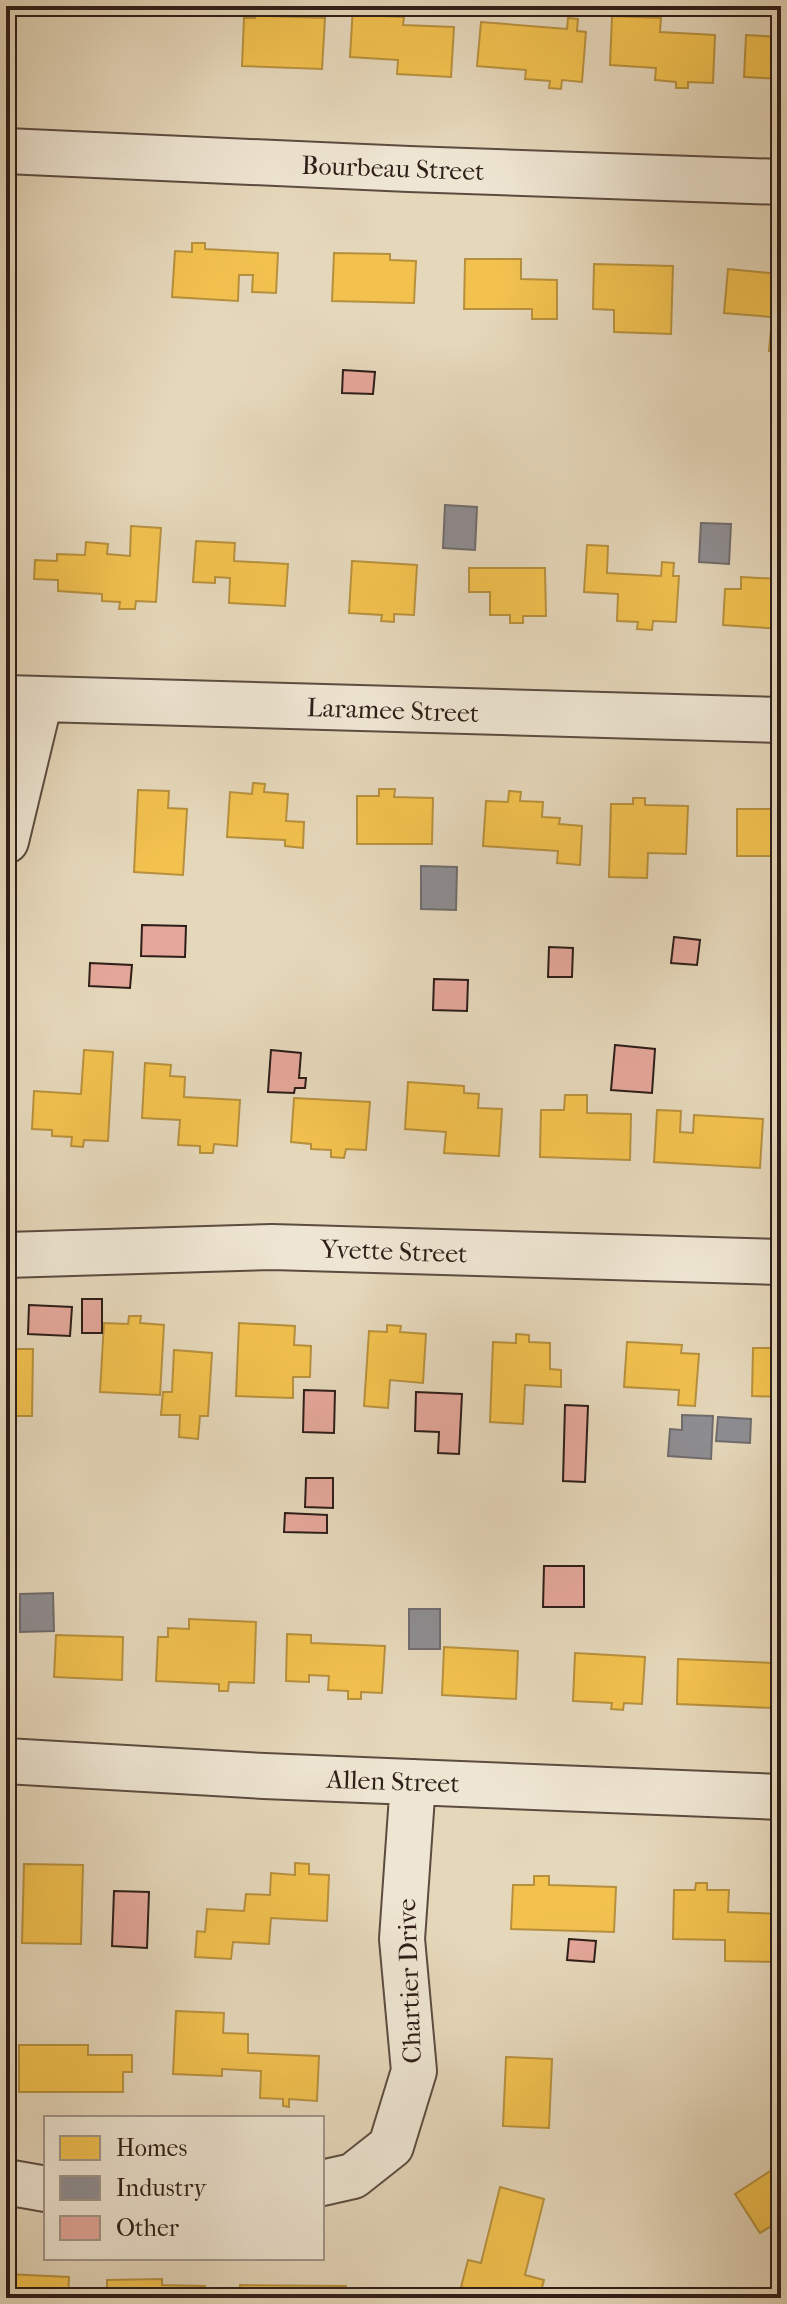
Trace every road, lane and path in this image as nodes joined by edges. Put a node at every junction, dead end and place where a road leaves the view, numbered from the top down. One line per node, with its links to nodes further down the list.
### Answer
1 (6, 151): 2 (street, Bourbeau Street)
2 (781, 182)
3 (23, 699): 4 (street, Laramee Street); 5 (street)
4 (781, 720)
5 (6, 841)
6 (6, 1255): 7 (street, Yvette Street)
7 (781, 1262)
8 (6, 1761): 9 (street, Allen Street)
9 (413, 1782): 10 (street, Allen Street); 12 (street, Chartier Drive)
10 (781, 1797)
11 (6, 2182): 13 (street)
12 (324, 2183)
13 (44, 2189)

